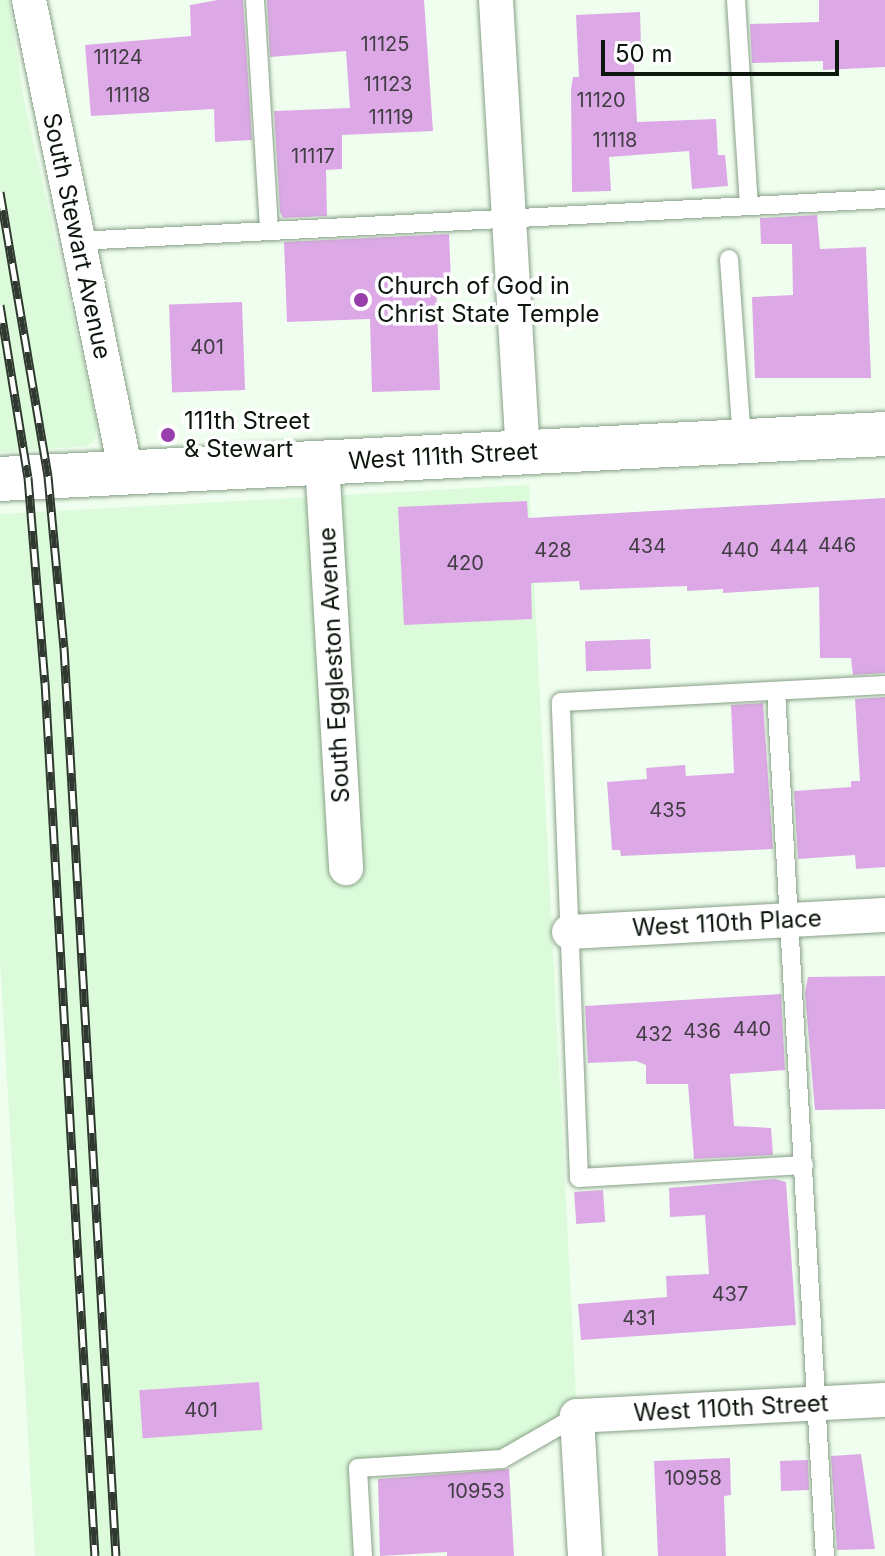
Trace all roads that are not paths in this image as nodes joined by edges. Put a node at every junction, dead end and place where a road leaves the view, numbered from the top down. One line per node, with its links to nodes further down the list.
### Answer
1 (29, 0): 9 (street, South Stewart Avenue)
2 (255, 0): 8 (lane)
3 (496, 0): 7 (street)
4 (736, 0): 6 (lane)
5 (885, 199): 6 (lane)
6 (749, 206): 7 (lane)
7 (509, 219): 8 (lane); 13 (street)
8 (269, 231): 9 (lane)
9 (78, 241): 15 (street, South Stewart Avenue)
10 (729, 259): 12 (lane)
11 (885, 434): 12 (main road, West 111th Street)
12 (742, 441): 13 (main road, West 111th Street)
13 (523, 452): 14 (main road, West 111th Street)
14 (322, 462): 15 (main road, West 111th Street); 19 (street, South Eggleston Avenue)
15 (126, 472): 16 (main road, West 111th Street)
16 (0, 479)
17 (885, 685): 18 (lane)
18 (776, 691): 21 (lane); 22 (lane)
19 (346, 868)
20 (885, 915): 21 (street, West 110th Place)
21 (789, 920): 22 (street, West 110th Place); 23 (lane)
22 (569, 932): 23 (lane)
23 (804, 1165): 25 (lane)
24 (885, 1400): 25 (street, West 110th Street)
25 (816, 1404): 26 (street, West 110th Street); 29 (lane)
26 (577, 1416): 27 (lane); 28 (street)
27 (363, 1556)
28 (585, 1556)
29 (825, 1556)

